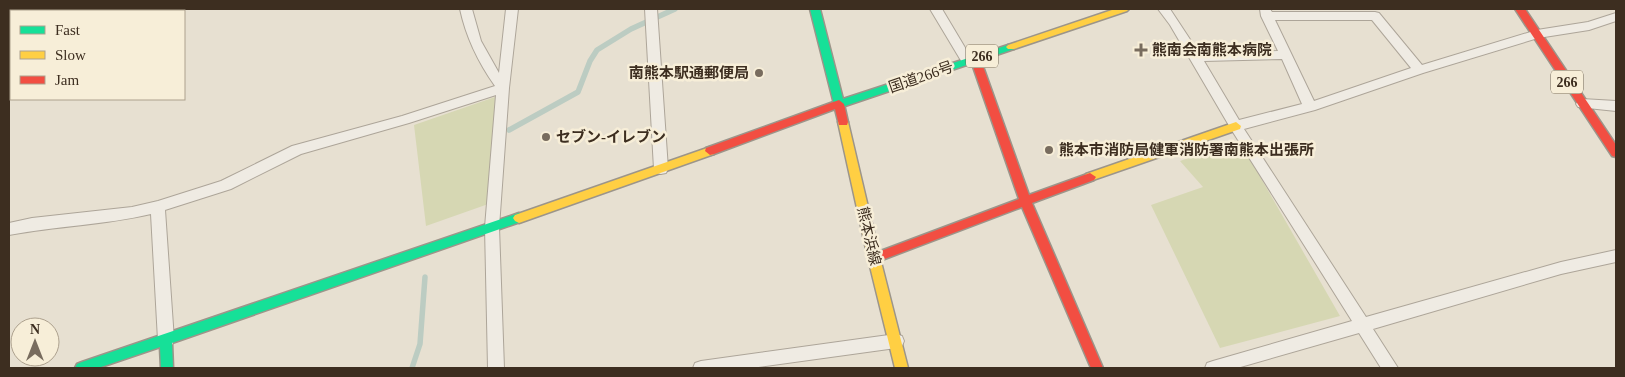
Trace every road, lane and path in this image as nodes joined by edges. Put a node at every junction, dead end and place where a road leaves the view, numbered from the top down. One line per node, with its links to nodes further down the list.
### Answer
1 (466, 9): 16 (street)
2 (512, 9): 16 (street)
3 (815, 9): 17 (main road)
4 (936, 9): 14 (street)
5 (1124, 9): 14 (main road, 国道266号 / 266)
6 (1164, 9): 13 (street)
7 (1520, 9): 11 (main road, 266)
8 (651, 10): 23 (street)
9 (1266, 13): 12 (street); 15 (street)
10 (1616, 17): 11 (street)
11 (1537, 34): 15 (street); 18 (main road, 266)
12 (1284, 55): 13 (street); 20 (street)
13 (1195, 57): 21 (street)
14 (971, 60): 17 (main road, 国道266号 / 266); 24 (main road)
15 (1419, 70): 20 (street)
16 (503, 88): 25 (street); 26 (street)
17 (839, 104): 23 (main road, 国道266号); 29 (main road, 熊本浜線)
18 (1582, 104): 19 (street); 22 (main road, 266)
19 (1616, 106)
20 (1310, 107): 21 (street)
21 (1236, 126): 24 (main road); 30 (street)
22 (1616, 154)
23 (661, 169): 26 (main road, 国道266号)
24 (1026, 200): 29 (main road); 39 (main road)
25 (158, 206): 27 (street); 31 (street)
26 (492, 227): 31 (main road, 国道266号); 36 (street)
27 (9, 229)
28 (1616, 256): 30 (street)
29 (874, 258): 32 (main road, 熊本浜線)
30 (1364, 326): 40 (street); 41 (street)
31 (166, 340): 34 (main road, 国道266号); 35 (main road)
32 (896, 341): 33 (street); 38 (main road, 熊本浜線)
33 (729, 366): 37 (street)
34 (82, 368)
35 (167, 368)
36 (496, 368)
37 (701, 368)
38 (902, 368)
39 (1097, 368)
40 (1214, 368)
41 (1390, 368)

